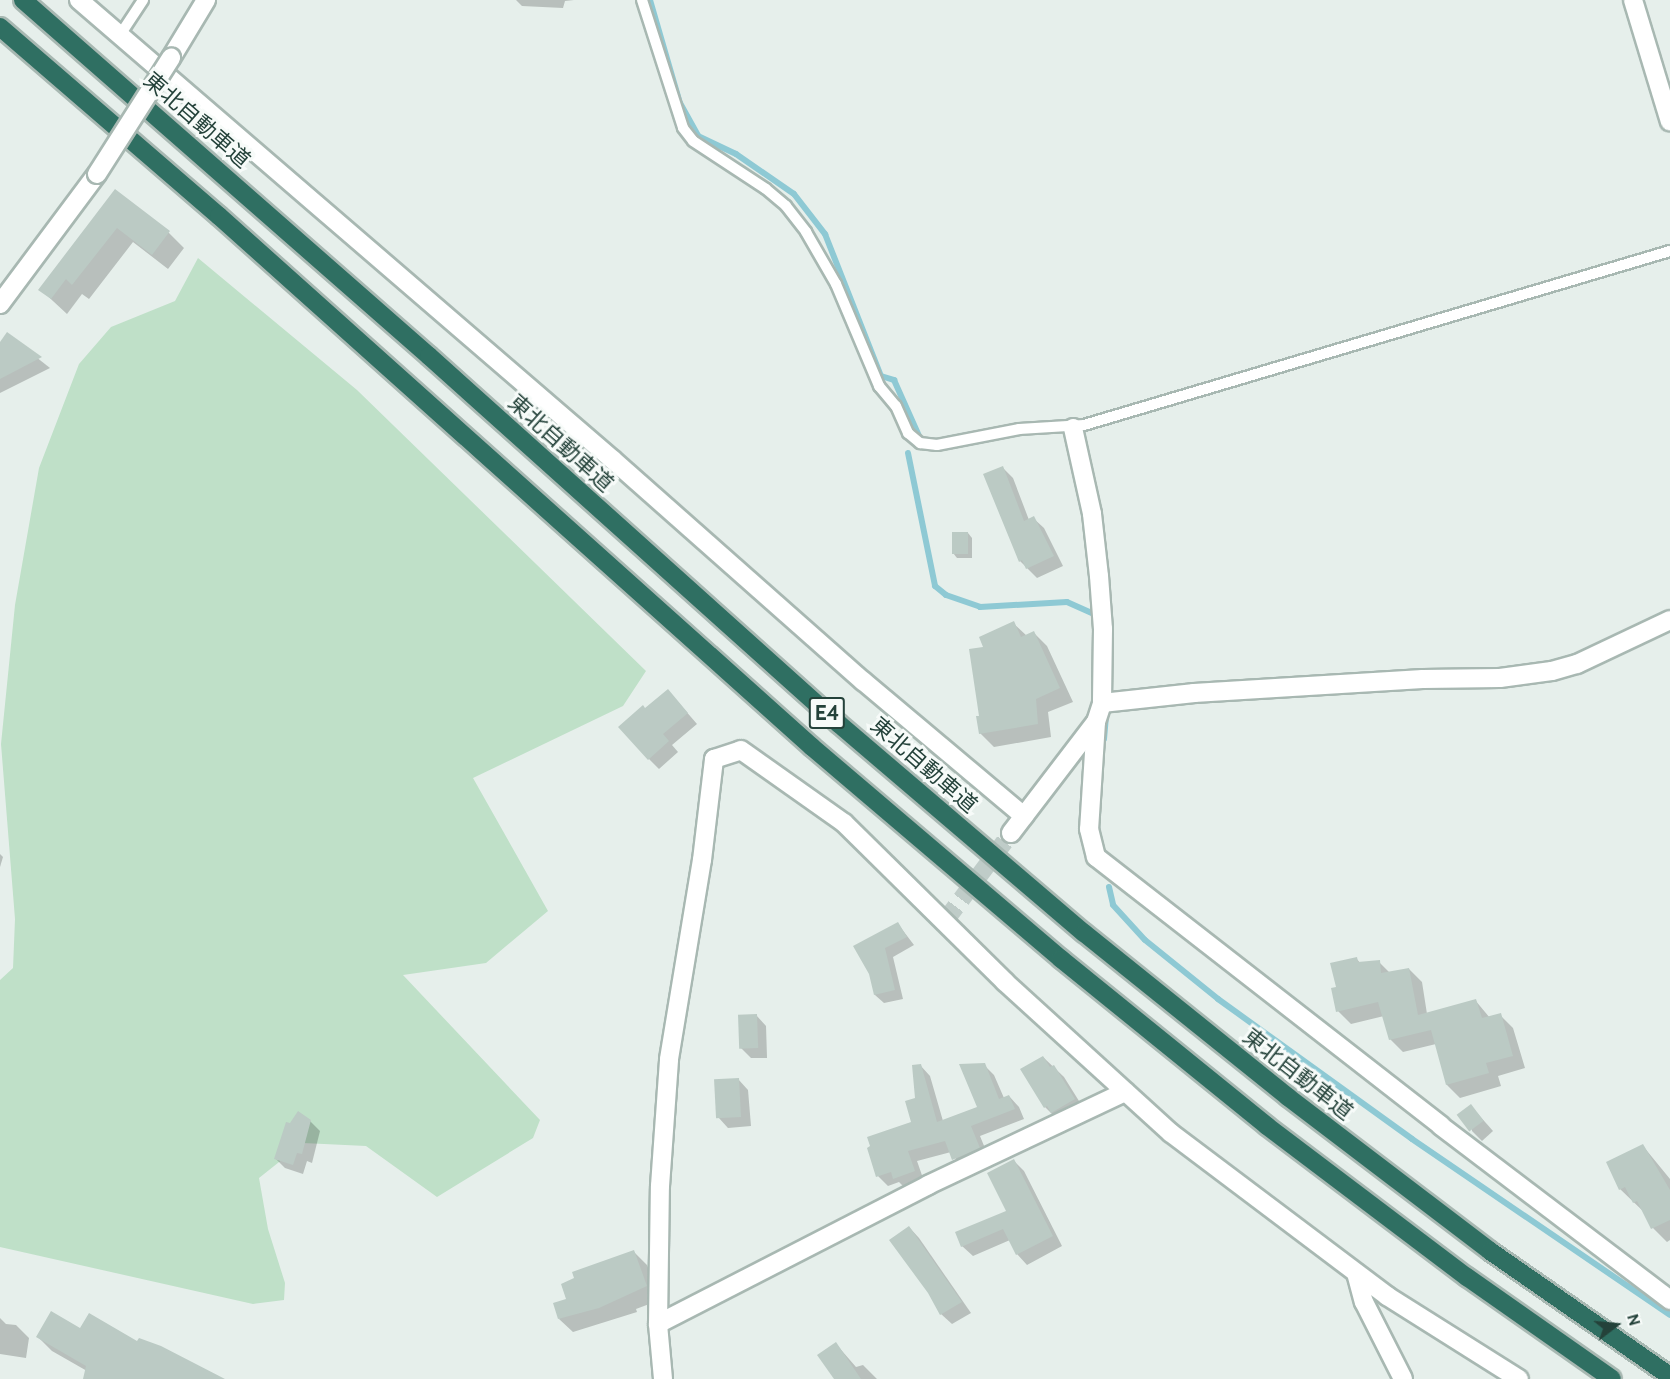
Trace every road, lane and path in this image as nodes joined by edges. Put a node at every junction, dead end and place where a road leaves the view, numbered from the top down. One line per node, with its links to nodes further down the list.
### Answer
1 (23, 0): 22 (highway, 東北自動車道 / E4)
2 (79, 0): 8 (street)
3 (143, 0): 8 (lane)
4 (206, 0): 11 (street, bridge)
5 (642, 0): 12 (lane)
6 (1634, 0): 9 (street)
7 (0, 27): 26 (highway, E4)
8 (120, 35): 16 (street)
9 (1670, 122)
10 (1670, 251): 12 (lane)
11 (0, 304)
12 (1073, 428): 14 (street)
13 (1670, 620): 14 (street)
14 (1109, 703): 15 (street)
15 (1096, 722): 16 (street); 20 (street)
16 (1024, 816): 17 (street)
17 (1011, 833)
18 (1125, 1092): 19 (street); 21 (street); 21 (street)
19 (1356, 1273): 24 (street); 25 (street)
20 (1670, 1300)
21 (658, 1324): 23 (street)
22 (1670, 1376)
23 (663, 1379)
24 (1403, 1379)
25 (1519, 1379)
26 (1612, 1379)

